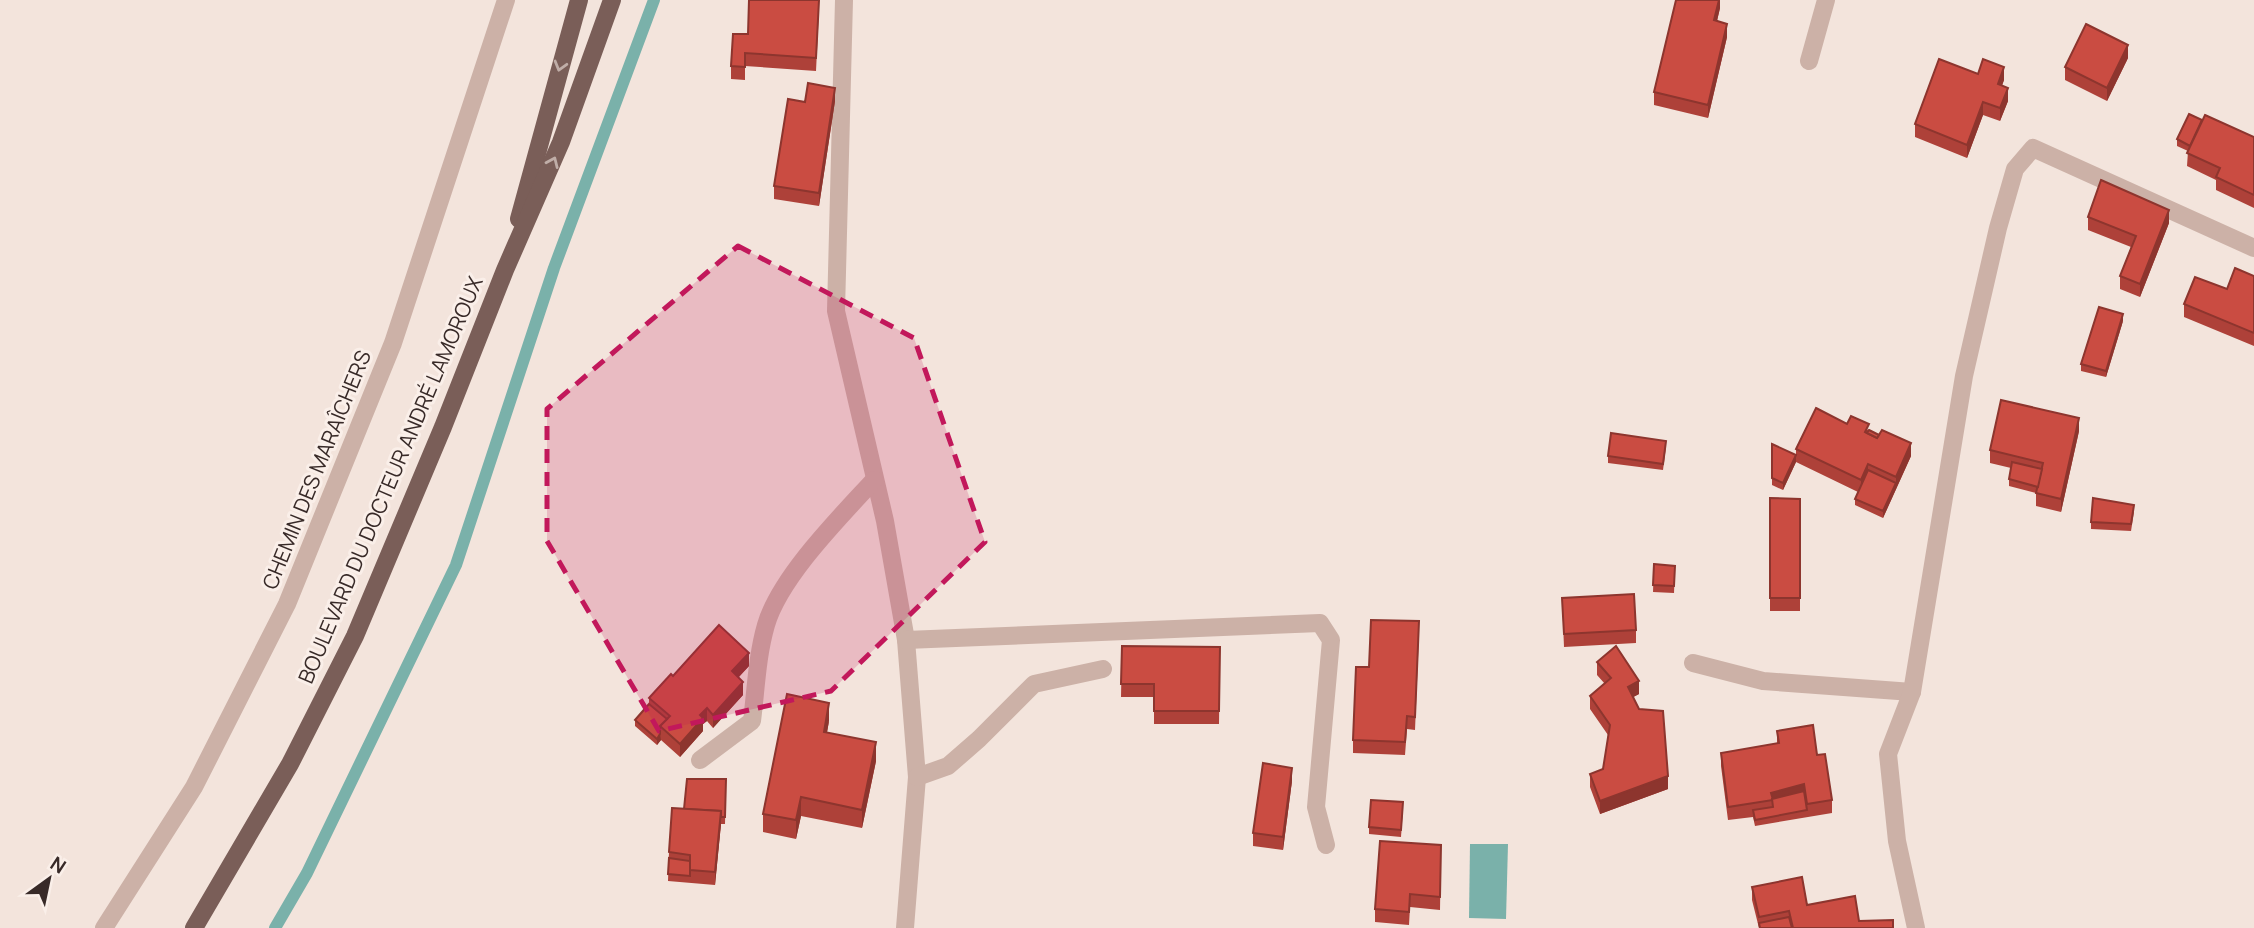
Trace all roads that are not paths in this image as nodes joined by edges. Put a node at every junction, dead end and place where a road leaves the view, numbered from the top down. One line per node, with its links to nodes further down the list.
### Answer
1 (506, 0): 17 (street, CHEMIN DES MARAÎCHERS)
2 (579, 0): 8 (main road, BOULEVARD DU DOCTEUR ANDRÉ LAMOROUX, one-way to 8)
3 (612, 0): 8 (main road, BOULEVARD DU DOCTEUR ANDRÉ LAMOROUX, one-way to 3)
4 (844, 0): 9 (street)
5 (1826, 0): 6 (street)
6 (1809, 61)
7 (2254, 248): 13 (street)
8 (505, 270): 18 (main road, BOULEVARD DU DOCTEUR ANDRÉ LAMOROUX)
9 (874, 480): 10 (street); 14 (street)
10 (906, 639): 15 (street); 16 (street)
11 (1693, 663): 13 (street)
12 (1103, 669): 15 (street)
13 (1912, 692): 20 (street)
14 (700, 760)
15 (918, 777): 19 (street)
16 (1326, 845)
17 (104, 928)
18 (194, 928)
19 (905, 928)
20 (1916, 928)

